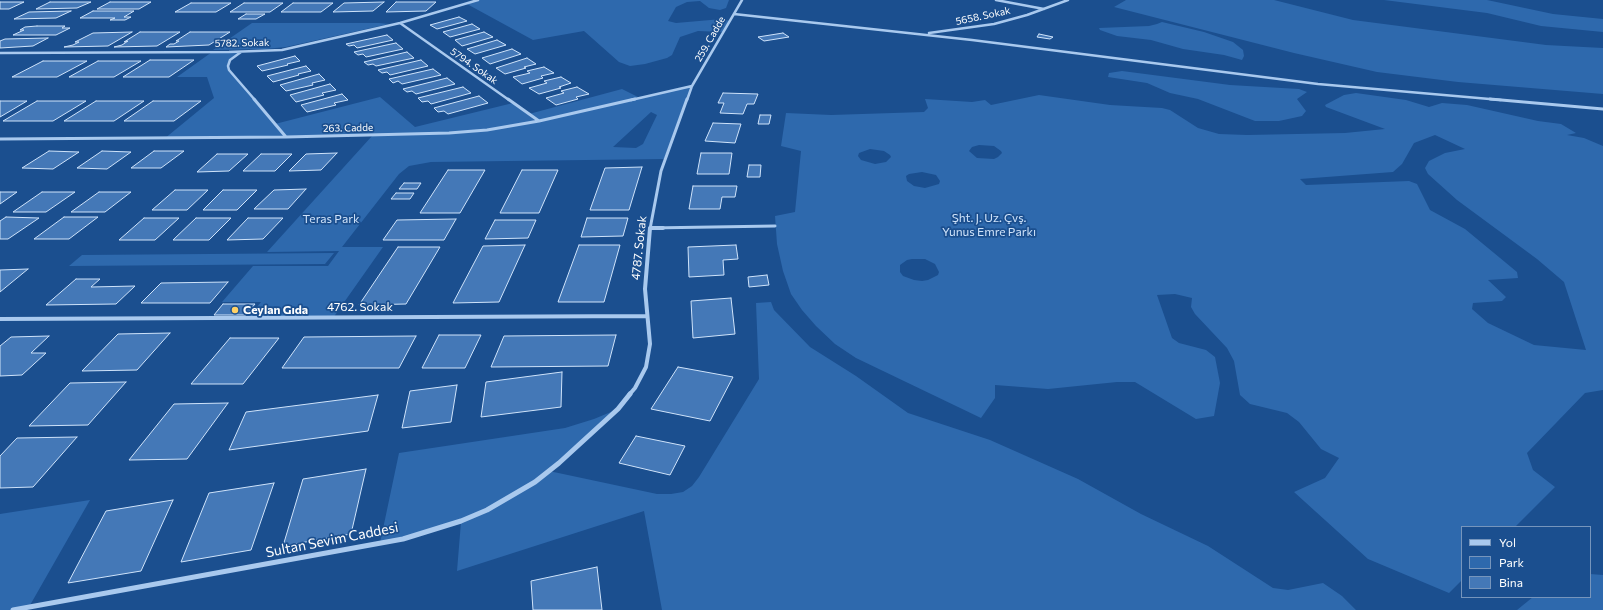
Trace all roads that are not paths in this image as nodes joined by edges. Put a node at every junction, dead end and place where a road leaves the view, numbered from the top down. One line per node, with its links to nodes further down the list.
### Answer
1 (478, 0): 7 (street, 5782. Sokak)
2 (742, 0): 6 (street, 259. Cadde)
3 (996, 0): 5 (street)
4 (1068, 0): 5 (street, 5658. Sokak)
5 (1044, 9): 8 (street, 5658. Sokak)
6 (734, 14): 8 (street); 11 (street, 259. Cadde)
7 (400, 23): 9 (street, 5782. Sokak); 13 (street, 5794. Sokak)
8 (922, 34): 12 (street)
9 (242, 52): 10 (street, 5782. Sokak); 14 (street)
10 (0, 53)
11 (692, 86): 13 (street, 263. Cadde); 17 (street, 4787. Sokak)
12 (1603, 109)
13 (539, 121): 14 (street, 263. Cadde)
14 (286, 138): 15 (street, 263. Cadde)
15 (0, 139)
16 (775, 226): 17 (street)
17 (650, 228): 18 (street, 4787. Sokak)
18 (647, 316): 19 (street, 4762. Sokak); 20 (street, 4787. Sokak)
19 (0, 319)
20 (618, 409): 21 (street, Sultan Sevim Caddesi)
21 (14, 610)

